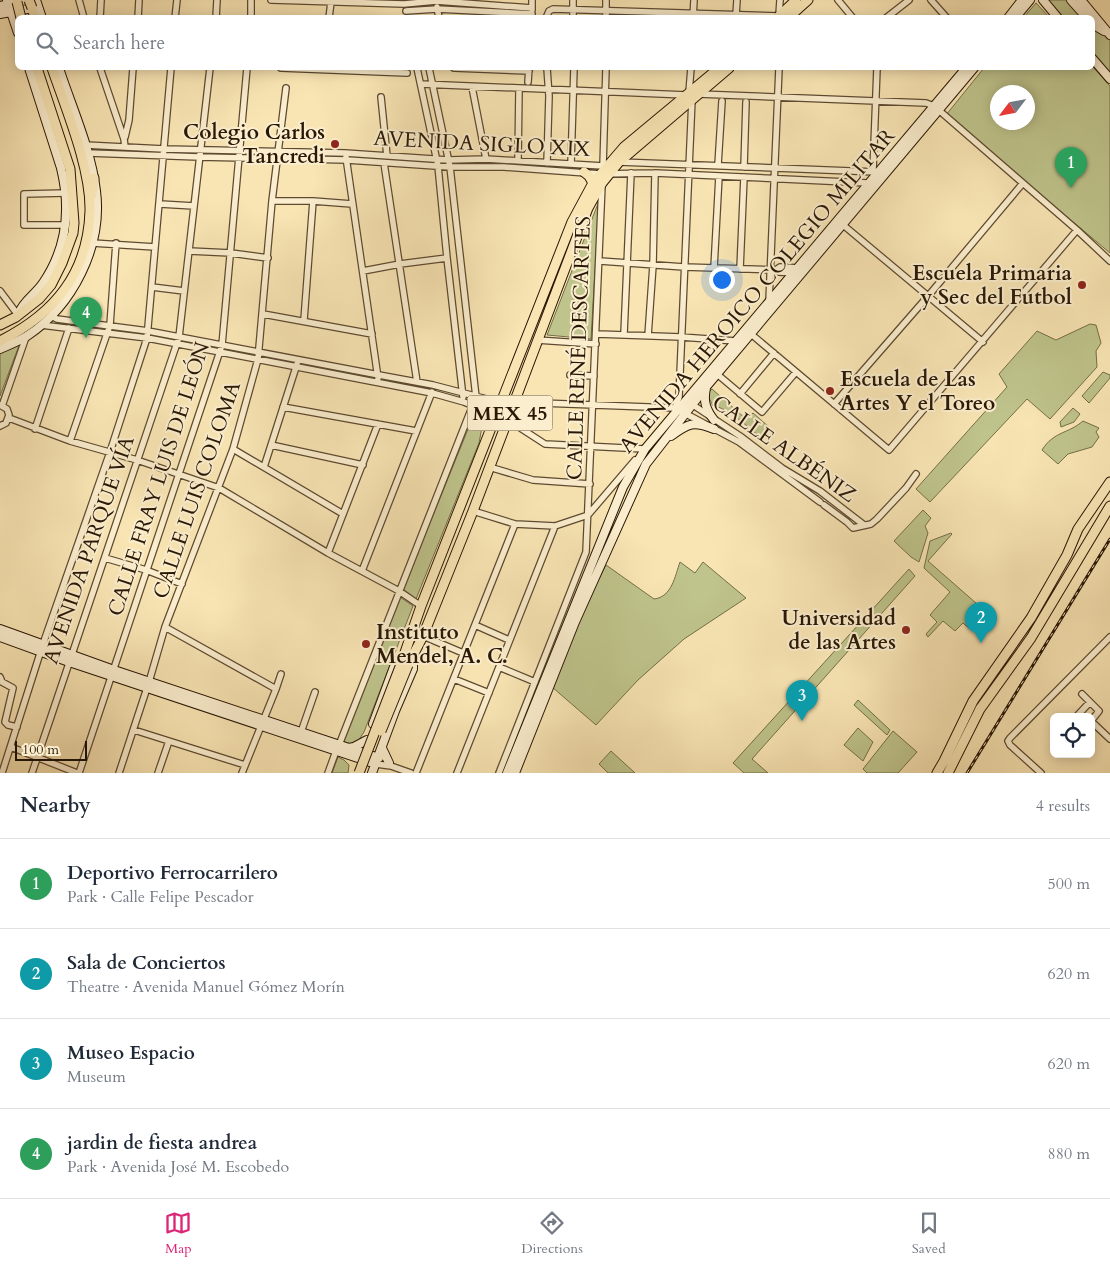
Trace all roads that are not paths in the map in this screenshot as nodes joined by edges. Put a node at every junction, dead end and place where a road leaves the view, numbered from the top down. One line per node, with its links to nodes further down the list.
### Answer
1 (28, 0): 30 (street); 41 (main road, bridge)
2 (79, 0): 43 (street)
3 (101, 0): 44 (street)
4 (139, 0): 45 (street)
5 (177, 0): 46 (street)
6 (218, 0): 47 (street)
7 (251, 0): 48 (street)
8 (270, 0): 26 (street)
9 (532, 0): 36 (street)
10 (573, 0): 33 (street)
11 (606, 0): 35 (street)
12 (694, 0): 55 (street)
13 (737, 0): 56 (street)
14 (780, 0): 57 (street)
15 (796, 0): 58 (main road)
16 (808, 0): 59 (main road)
17 (838, 0): 60 (street)
18 (909, 0): 61 (street)
19 (931, 0): 62 (street)
20 (1022, 0): 63 (street)
21 (1030, 0): 64 (street)
22 (1043, 0): 65 (street)
23 (1071, 0): 66 (street)
24 (1081, 0): 67 (street)
25 (436, 1): 28 (street); 32 (street); 36 (street)
26 (331, 2): 27 (street); 49 (street)
27 (404, 2): 28 (street); 38 (street)
28 (415, 2): 34 (street)
29 (37, 3): 30 (street); 42 (street)
30 (11, 4): 31 (street); 37 (street); 40 (main road, bridge); 69 (street)
31 (0, 6)
32 (437, 9): 34 (street); 36 (street); 51 (street)
33 (573, 9): 35 (street); 39 (street); 52 (street)
34 (417, 10): 38 (street); 50 (street)
35 (606, 10): 53 (street); 54 (street)
36 (532, 13)
37 (0, 14)
38 (406, 14)
39 (547, 14)
40 (19, 15)
41 (34, 15)
42 (41, 15)
43 (83, 15)
44 (100, 15)
45 (138, 15)
46 (176, 15)
47 (216, 15)
48 (251, 15)
49 (330, 15)
50 (418, 15)
51 (438, 15)
52 (573, 15)
53 (606, 15)
54 (679, 15)
55 (694, 15)
56 (736, 15)
57 (781, 15)
58 (783, 15)
59 (784, 15)
60 (850, 15)
61 (890, 15)
62 (944, 15)
63 (1010, 15)
64 (1018, 15)
65 (1056, 15)
66 (1084, 15)
67 (1093, 15)
68 (1095, 17): 71 (street)
69 (15, 20)
70 (1095, 26): 71 (street)
71 (1109, 34)
72 (1095, 62): 97 (street)
73 (30, 70): 152 (street)
74 (38, 70): 160 (main road)
75 (53, 70): 157 (main road)
76 (60, 70): 116 (street)
77 (101, 70): 114 (street)
78 (133, 70): 114 (street)
79 (171, 70): 119 (street, AVENIDA PARQUE VÍA)
80 (210, 70): 117 (street)
81 (247, 70): 118 (street, CALLE FRAY LUIS DE LEÓN)
82 (347, 70): 96 (street)
83 (418, 70): 99 (street)
84 (429, 70): 100 (street)
85 (529, 70): 98 (street)
86 (547, 70): 104 (street)
87 (574, 70): 105 (street)
88 (606, 70): 106 (street, CALLE RENÉ DESCARTES)
89 (691, 70): 107 (street)
90 (716, 70): 107 (main road, MEX 45)
91 (726, 70): 107 (main road, MEX 45)
92 (779, 70): 109 (street)
93 (877, 70): 110 (street)
94 (965, 70): 113 (street, AVENIDA HEROICO COLEGIO MILITAR)
95 (972, 70): 113 (street, AVENIDA HEROICO COLEGIO MILITAR)
96 (407, 73)
97 (1110, 79)
98 (528, 82)
99 (421, 84): 100 (street); 125 (street)
100 (433, 85): 101 (street); 128 (street)
101 (472, 87): 103 (street); 126 (street)
102 (286, 88): 121 (street, CALLE LUIS COLOMA)
103 (519, 89): 104 (street); 129 (street)
104 (547, 90): 105 (street); 132 (street)
105 (575, 90): 106 (street); 133 (street)
106 (606, 91): 107 (street); 144 (street, CALLE RENÉ DESCARTES)
107 (691, 95): 109 (street); 130 (main road, MEX 45); 134 (street); 144 (main road, MEX 45)
108 (381, 97): 122 (street)
109 (779, 97): 110 (street); 139 (street)
110 (876, 100): 113 (street); 141 (street)
111 (722, 101): 135 (street)
112 (746, 102): 138 (street)
113 (936, 109): 141 (street, AVENIDA HEROICO COLEGIO MILITAR); 151 (street); 159 (street, AVENIDA HEROICO COLEGIO MILITAR)
114 (124, 139): 115 (street)
115 (125, 147): 116 (street, AVENIDA SIGLO XIX); 119 (street, AVENIDA SIGLO XIX)
116 (86, 149): 119 (street, AVENIDA SIGLO XIX); 148 (street)
117 (201, 149): 118 (street, AVENIDA SIGLO XIX); 119 (street, AVENIDA SIGLO XIX); 123 (street)
118 (239, 150): 121 (street, AVENIDA SIGLO XIX); 124 (street, CALLE FRAY LUIS DE LEÓN)
119 (164, 152): 123 (street, AVENIDA SIGLO XIX); 155 (street, AVENIDA PARQUE VÍA)
120 (345, 153): 121 (street, AVENIDA SIGLO XIX); 122 (street, AVENIDA SIGLO XIX); 127 (street)
121 (279, 155): 124 (street, AVENIDA SIGLO XIX); 127 (street, AVENIDA SIGLO XIX); 153 (street, CALLE LUIS COLOMA)
122 (387, 156): 125 (street, AVENIDA SIGLO XIX)
123 (199, 158): 124 (street, AVENIDA SIGLO XIX); 158 (street)
124 (239, 158): 166 (street, CALLE FRAY LUIS DE LEÓN)
125 (437, 158): 128 (street, AVENIDA SIGLO XIX); 136 (street)
126 (486, 159): 128 (street, AVENIDA SIGLO XIX); 129 (street, AVENIDA SIGLO XIX)
127 (346, 160): 131 (street, AVENIDA SIGLO XIX); 156 (street)
128 (448, 160): 137 (street)
129 (518, 160): 132 (street, AVENIDA SIGLO XIX)
130 (619, 162): 134 (street, AVENIDA SIGLO XIX); 144 (main road, MEX 45)
131 (384, 163): 136 (street, AVENIDA SIGLO XIX); 172 (street)
132 (547, 163): 133 (street, AVENIDA SIGLO XIX)
133 (571, 164): 144 (street, AVENIDA SIGLO XIX)
134 (689, 165): 135 (street, AVENIDA SIGLO XIX); 145 (street)
135 (718, 165): 138 (street, AVENIDA SIGLO XIX)
136 (438, 166): 137 (street, AVENIDA SIGLO XIX); 168 (street)
137 (450, 167): 140 (street, AVENIDA SIGLO XIX); 220 (street)
138 (744, 167): 139 (street, AVENIDA SIGLO XIX)
139 (775, 168): 141 (street, AVENIDA SIGLO XIX); 149 (street)
140 (584, 172): 144 (main road)
141 (875, 172): 150 (street, AVENIDA HEROICO COLEGIO MILITAR)
142 (631, 173): 143 (street, AVENIDA SIGLO XIX); 144 (street, AVENIDA SIGLO XIX); 171 (street)
143 (655, 173): 145 (street, AVENIDA SIGLO XIX); 173 (street)
144 (603, 174): 169 (street, CALLE RENÉ DESCARTES); 209 (main road, MEX 45); 242 (main road, MEX 45)
145 (688, 175): 146 (street, AVENIDA SIGLO XIX); 174 (street)
146 (719, 176): 147 (street, AVENIDA SIGLO XIX); 175 (street)
147 (744, 177): 149 (street, AVENIDA SIGLO XIX); 177 (street)
148 (94, 178): 157 (main road); 162 (street)
149 (775, 178): 150 (street, AVENIDA SIGLO XIX); 179 (street)
150 (868, 183): 180 (street, AVENIDA HEROICO COLEGIO MILITAR)
151 (1023, 183): 161 (street); 187 (street)
152 (66, 195): 160 (main road); 160 (street)
153 (272, 201): 154 (street); 167 (street, CALLE LUIS COLOMA)
154 (313, 201): 156 (street); 193 (street)
155 (160, 204): 158 (street); 164 (street, AVENIDA PARQUE VÍA)
156 (352, 204): 178 (street)
157 (90, 206): 182 (main road)
158 (194, 206): 165 (street)
159 (842, 224): 180 (street, AVENIDA HEROICO COLEGIO MILITAR); 187 (street)
160 (71, 227): 176 (street); 183 (main road)
161 (1077, 230): 170 (street); 212 (street)
162 (92, 243): 163 (street); 181 (street)
163 (116, 243): 164 (street); 196 (street)
164 (155, 247): 184 (street, AVENIDA PARQUE VÍA)
165 (189, 251): 166 (street); 186 (street)
166 (231, 253): 167 (street); 215 (street, CALLE FRAY LUIS DE LEÓN)
167 (268, 258): 190 (street, CALLE LUIS COLOMA)
168 (446, 258): 172 (street); 221 (street)
169 (600, 261): 171 (street); 201 (street, CALLE RENÉ DESCARTES)
170 (1110, 261)
171 (628, 263): 173 (street); 202 (street)
172 (400, 264): 178 (street); 232 (street)
173 (653, 265): 174 (street); 204 (street)
174 (684, 267): 175 (street); 207 (street)
175 (714, 268): 177 (street)
176 (52, 269): 183 (main road); 191 (street)
177 (740, 269): 179 (street)
178 (363, 270): 200 (street)
179 (773, 270): 180 (street); 189 (street)
180 (799, 271): 189 (street, AVENIDA HEROICO COLEGIO MILITAR); 203 (street, AVENIDA HEROICO COLEGIO MILITAR)
181 (79, 278): 182 (main road); 188 (street)
182 (70, 282): 188 (main road); 210 (main road)
183 (51, 286): 191 (main road)
184 (152, 287): 186 (street); 198 (street, AVENIDA PARQUE VÍA)
185 (0, 291): 191 (street)
186 (184, 291): 206 (street)
187 (929, 295): 212 (street); 244 (street)
188 (65, 300): 192 (street)
189 (769, 301): 211 (street, AVENIDA HEROICO COLEGIO MILITAR)
190 (263, 314): 193 (street); 219 (street, CALLE LUIS COLOMA)
191 (18, 315): 194 (main road)
192 (51, 316): 195 (street); 196 (street)
193 (304, 320): 200 (street)
194 (0, 325)
195 (41, 325): 197 (street); 205 (street)
196 (110, 325): 198 (street); 199 (street)
197 (69, 328): 199 (street); 256 (street)
198 (148, 331): 206 (street); 208 (street, AVENIDA PARQUE VÍA)
199 (107, 333): 208 (street); 260 (street)
200 (372, 334): 228 (street)
201 (597, 334): 202 (street); 214 (street, CALLE RENÉ DESCARTES)
202 (624, 334): 204 (street)
203 (751, 334): 218 (street); 227 (street, AVENIDA HEROICO COLEGIO MILITAR)
204 (648, 336): 207 (street)
205 (26, 337): 216 (street); 245 (street)
206 (179, 337): 213 (street, AVENIDA PARQUE VÍA); 215 (street)
207 (681, 337): 211 (street); 249 (street)
208 (147, 338): 213 (street); 266 (street, AVENIDA PARQUE VÍA)
209 (537, 340): 214 (street); 240 (main road, MEX 45)
210 (0, 341)
211 (736, 341): 241 (street, AVENIDA HEROICO COLEGIO MILITAR)
212 (983, 342): 244 (street)
213 (176, 343): 217 (street); 267 (street, AVENIDA PARQUE VÍA)
214 (596, 344): 230 (street, CALLE RENÉ DESCARTES)
215 (222, 345): 217 (street, CALLE FRAY LUIS DE LEÓN); 219 (street)
216 (0, 349)
217 (220, 352): 219 (street); 271 (street, CALLE FRAY LUIS DE LEÓN)
218 (774, 354): 224 (street); 237 (street)
219 (259, 356): 222 (street, CALLE ALBÉNIZ); 223 (street); 264 (street, CALLE LUIS COLOMA)
220 (471, 358): 221 (street); 226 (street)
221 (458, 359): 225 (street)
222 (298, 360): 223 (street); 228 (street, CALLE ALBÉNIZ)
223 (296, 367): 231 (street); 247 (street)
224 (796, 372): 237 (street); 244 (street)
225 (460, 374): 226 (street); 236 (street)
226 (473, 374): 238 (street)
227 (717, 374): 234 (street, AVENIDA HEROICO COLEGIO MILITAR); 237 (street)
228 (379, 375): 231 (street); 232 (street, CALLE ALBÉNIZ)
229 (570, 375): 230 (street)
230 (594, 376): 243 (street, CALLE RENÉ DESCARTES)
231 (378, 382): 235 (street)
232 (417, 382): 233 (street, CALLE ALBÉNIZ)
233 (433, 386): 235 (street); 236 (street, CALLE ALBÉNIZ)
234 (706, 387): 241 (street, AVENIDA HEROICO COLEGIO MILITAR); 253 (street)
235 (432, 393): 239 (street); 258 (street)
236 (462, 393): 238 (street, CALLE ALBÉNIZ); 239 (street)
237 (740, 394)
238 (476, 397): 242 (street, CALLE ALBÉNIZ); 246 (street)
239 (464, 402): 246 (street)
240 (514, 402): 242 (street, CALLE ALBÉNIZ); 243 (street, CALLE ALBÉNIZ); 252 (main road, MEX 45)
241 (689, 402): 249 (street, AVENIDA HEROICO COLEGIO MILITAR); 253 (street, CALLE ALBÉNIZ)
242 (502, 403): 250 (main road, MEX 45)
243 (594, 404): 249 (street, CALLE ALBÉNIZ); 263 (street, CALLE RENÉ DESCARTES)
244 (834, 404)
245 (1, 405): 251 (street)
246 (473, 405): 248 (street); 293 (street)
247 (283, 407): 254 (street); 261 (street)
248 (481, 408): 250 (street); 259 (street)
249 (680, 410): 257 (street, CALLE ALBÉNIZ); 262 (street, AVENIDA HEROICO COLEGIO MILITAR); 265 (street, AVENIDA HEROICO COLEGIO MILITAR)
250 (496, 416): 252 (street); 259 (main road, MEX 45)
251 (9, 418): 255 (street); 256 (street)
252 (508, 420): 263 (street); 270 (main road, MEX 45)
253 (714, 420): 276 (street, CALLE ALBÉNIZ)
254 (378, 424): 258 (street); 268 (street)
255 (0, 426)
256 (35, 429): 260 (street)
257 (714, 429): 262 (street); 277 (street, CALLE ALBÉNIZ)
258 (416, 431): 291 (street)
259 (490, 433): 294 (main road, MEX 45)
260 (70, 441): 266 (street)
261 (271, 445): 268 (street); 269 (street)
262 (660, 445): 353 (street, AVENIDA HEROICO COLEGIO MILITAR)
263 (592, 446): 265 (street); 274 (street, CALLE RENÉ DESCARTES)
264 (233, 449): 269 (street); 275 (street, CALLE LUIS COLOMA)
265 (645, 449): 283 (street); 352 (street, AVENIDA HEROICO COLEGIO MILITAR)
266 (110, 452): 267 (street); 302 (street, AVENIDA PARQUE VÍA)
267 (137, 460): 271 (street); 289 (street, AVENIDA PARQUE VÍA)
268 (363, 465): 282 (street)
269 (264, 467): 282 (street)
270 (490, 467): 274 (street); 280 (main road, MEX 45)
271 (179, 474): 275 (street); 290 (street, CALLE FRAY LUIS DE LEÓN)
272 (916, 474): 286 (street)
273 (1110, 482): 278 (main road)
274 (590, 484): 283 (street, CALLE RENÉ DESCARTES)
275 (218, 488): 288 (street); 292 (street, CALLE LUIS COLOMA)
276 (820, 491): 277 (street); 281 (street, CALLE ALBÉNIZ)
277 (815, 498): 284 (street, CALLE ALBÉNIZ)
278 (1099, 498): 279 (main road); 354 (main road)
279 (1109, 508): 355 (main road)
280 (472, 512): 285 (street); 299 (main road, MEX 45)
281 (849, 513): 284 (street); 286 (street, CALLE ALBÉNIZ)
282 (343, 514): 288 (street)
283 (588, 515): 287 (street); 312 (street)
284 (844, 520): 286 (street, CALLE ALBÉNIZ)
285 (515, 524): 287 (street); 295 (street)
286 (864, 525)
287 (555, 526): 301 (street)
288 (328, 553): 291 (street)
289 (105, 558): 290 (street); 305 (street, AVENIDA PARQUE VÍA)
290 (146, 570): 292 (street); 308 (street, CALLE FRAY LUIS DE LEÓN)
291 (362, 571): 293 (street)
292 (182, 584): 296 (street, CALLE LUIS COLOMA)
293 (399, 591): 294 (street); 330 (street)
294 (421, 606): 304 (main road, MEX 45)
295 (475, 625): 301 (street); 303 (street)
296 (165, 627): 313 (street, CALLE LUIS COLOMA); 314 (street)
297 (0, 629): 302 (street)
298 (0, 636): 302 (street)
299 (423, 636): 303 (street); 304 (main road, MEX 45)
300 (1110, 637): 356 (street)
301 (509, 640): 307 (street)
302 (42, 648): 305 (street); 323 (street, AVENIDA PARQUE VÍA)
303 (463, 653): 310 (street)
304 (408, 654): 306 (main road, MEX 45); 327 (street); 332 (street)
305 (70, 659): 308 (street); 334 (street, AVENIDA PARQUE VÍA)
306 (404, 664): 345 (main road, MEX 45, bridge); 346 (main road, MEX 45, bridge)
307 (499, 667): 312 (street); 316 (street)
308 (113, 673): 313 (street); 340 (street, CALLE FRAY LUIS DE LEÓN)
309 (281, 674): 314 (street)
310 (454, 679): 316 (street); 349 (street)
311 (1, 680): 323 (street)
312 (535, 682): 351 (street)
313 (148, 685): 321 (street); 324 (street, CALLE LUIS COLOMA)
314 (276, 689): 321 (street)
315 (315, 692): 325 (street)
316 (489, 693): 350 (street)
317 (1082, 694): 318 (street)
318 (1090, 702): 319 (street); 320 (street)
319 (1080, 713)
320 (1095, 716)
321 (262, 723): 325 (street); 337 (street)
322 (1095, 725): 326 (street)
323 (17, 727): 329 (street, AVENIDA PARQUE VÍA)
324 (134, 730): 328 (street); 341 (street, CALLE LUIS COLOMA)
325 (300, 736): 330 (street)
326 (1110, 739)
327 (367, 740): 331 (street); 333 (street)
328 (169, 741): 337 (street); 342 (street)
329 (11, 747): 334 (street); 338 (street, AVENIDA PARQUE VÍA)
330 (338, 748): 331 (street); 333 (street); 344 (street)
331 (348, 748): 333 (street)
332 (382, 748): 335 (street); 336 (street)
333 (362, 756): 335 (street); 345 (street)
334 (37, 758): 339 (street, AVENIDA PARQUE VÍA); 340 (street)
335 (377, 761): 336 (street); 347 (street)
336 (390, 765): 348 (street)
337 (245, 766): 343 (street)
338 (2, 773)
339 (32, 773)
340 (78, 773)
341 (119, 773)
342 (158, 773)
343 (242, 773)
344 (328, 773)
345 (357, 773)
346 (365, 773)
347 (372, 773)
348 (411, 773)
349 (416, 773)
350 (457, 773)
351 (499, 773)
352 (507, 773)
353 (515, 773)
354 (937, 773)
355 (948, 773)
356 (1041, 773)

